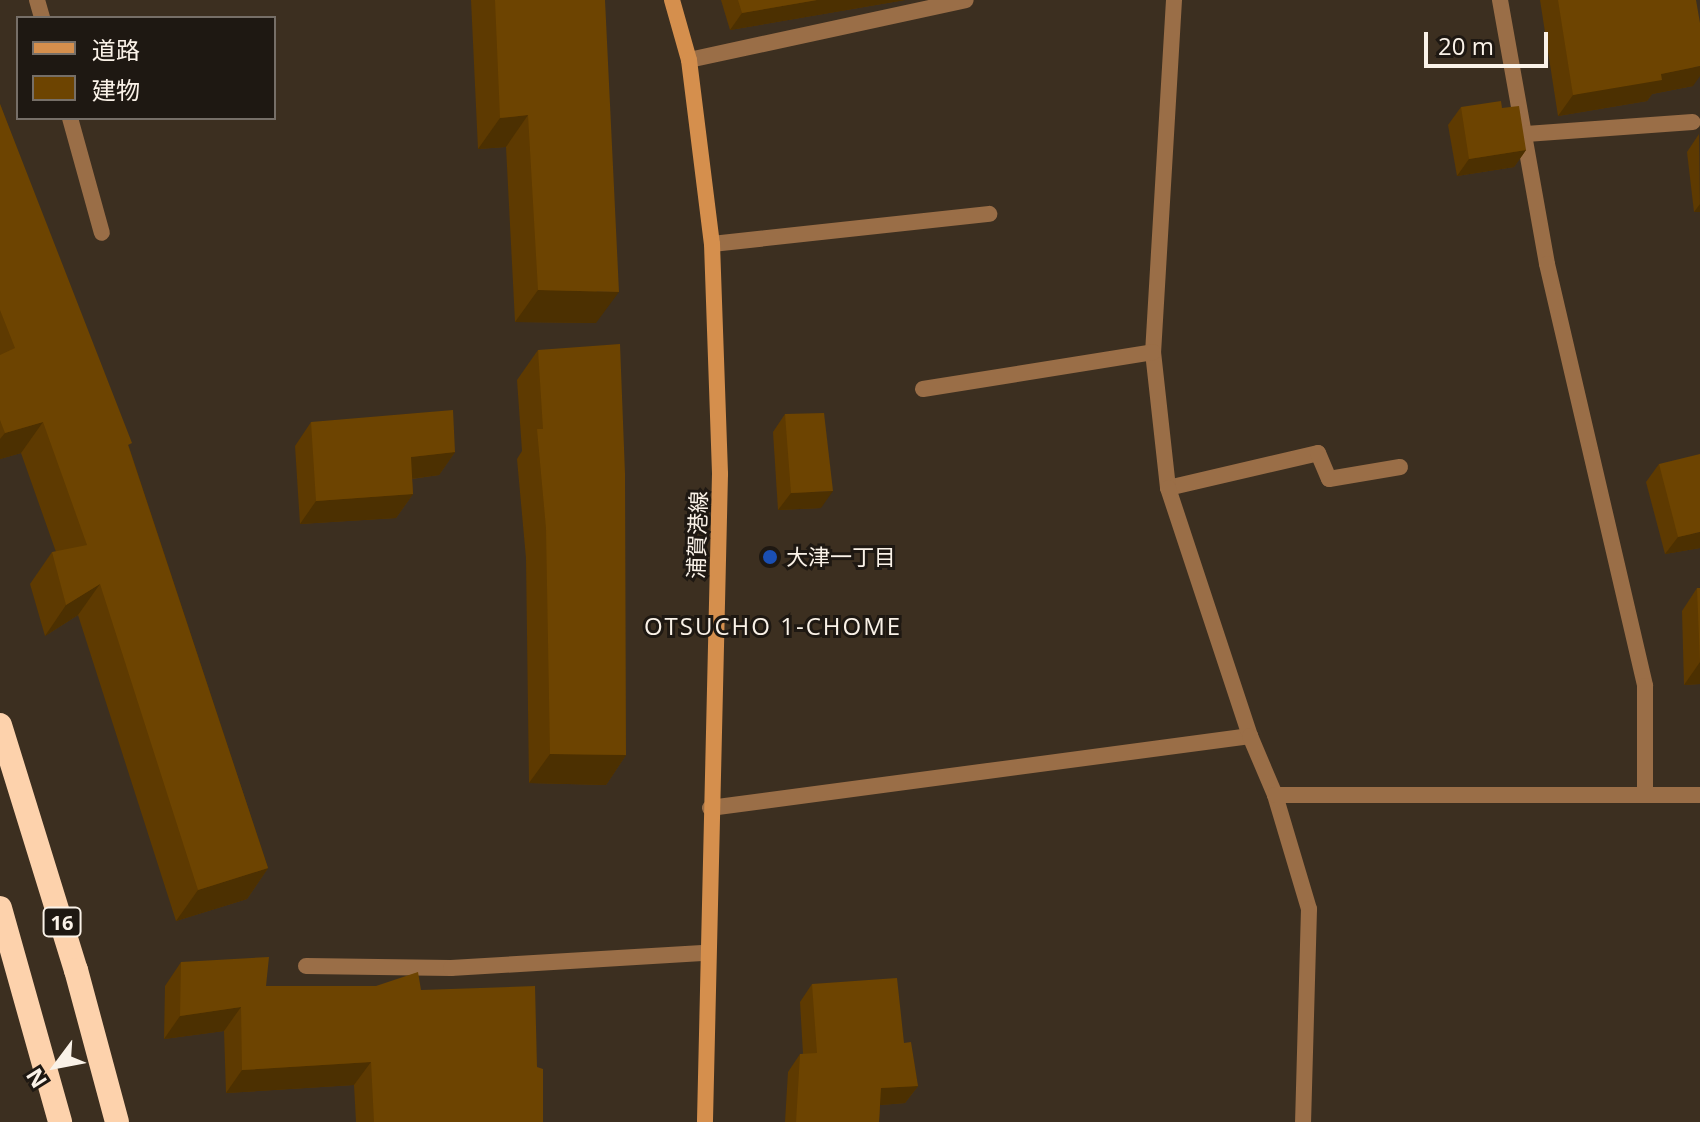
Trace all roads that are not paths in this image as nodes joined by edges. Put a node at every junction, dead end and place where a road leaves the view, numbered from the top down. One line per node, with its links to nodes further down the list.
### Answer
1 (672, 0): 5 (main road, 浦賀港線)
2 (966, 0): 5 (street)
3 (1174, 0): 12 (street)
4 (1500, 0): 8 (street)
5 (689, 60): 11 (main road, 浦賀港線)
6 (71, 120): 10 (street)
7 (1693, 122): 8 (street)
8 (1526, 134): 19 (street)
9 (989, 214): 11 (street)
10 (102, 233)
11 (712, 244): 21 (main road, 浦賀港線)
12 (1153, 352): 13 (street); 15 (street)
13 (923, 389)
14 (1400, 467): 15 (street)
15 (1168, 488): 17 (street)
16 (0, 725): 26 (highway, 16)
17 (1250, 736): 18 (street); 21 (street)
18 (1275, 795): 19 (street); 28 (street)
19 (1645, 795): 20 (street)
20 (1700, 795)
21 (710, 808): 23 (main road, 浦賀港線)
22 (0, 908): 25 (highway, 16)
23 (707, 953): 24 (street); 27 (main road, 浦賀港線)
24 (306, 966)
25 (60, 1122)
26 (117, 1122)
27 (705, 1122)
28 (1303, 1122)

